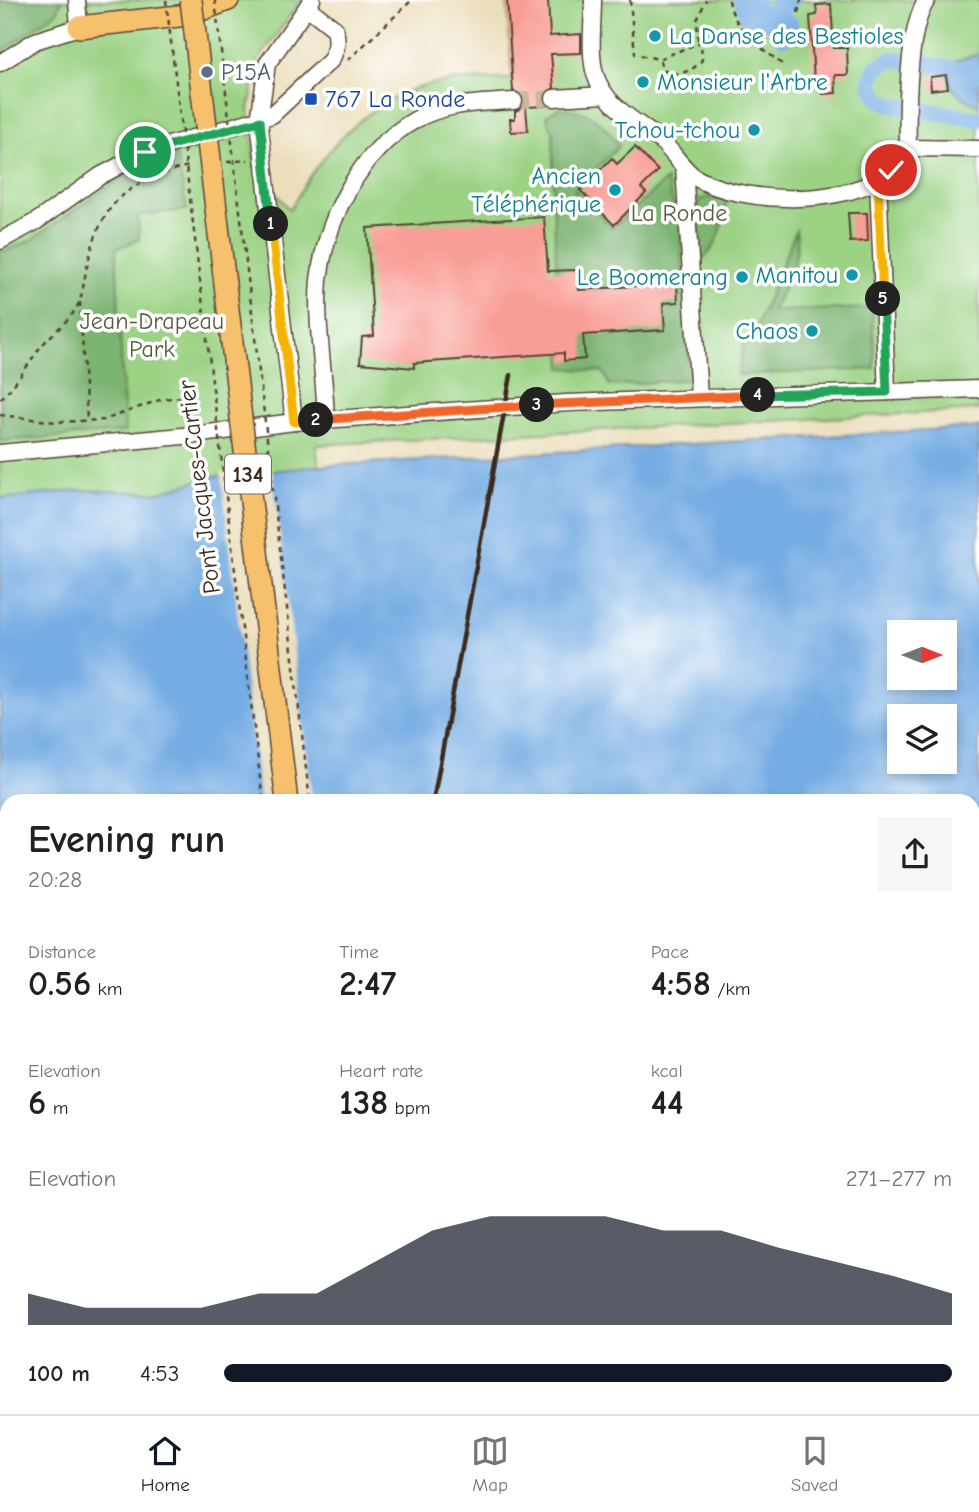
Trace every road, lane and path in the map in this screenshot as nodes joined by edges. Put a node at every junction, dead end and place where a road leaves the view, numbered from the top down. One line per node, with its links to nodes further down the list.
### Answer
1 (77, 0): 15 (street)
2 (166, 0): 44 (path, Pont Jacques-Cartier, bridge)
3 (191, 0): 45 (main road, Pont Jacques-Cartier / 134, bridge)
4 (215, 0): 46 (path, bridge)
5 (228, 0): 15 (main road)
6 (412, 0): 18 (path)
7 (593, 0): 21 (street)
8 (630, 0): 17 (path)
9 (706, 0): 16 (path)
10 (729, 0): 20 (path)
11 (801, 0): 14 (path)
12 (927, 0): 25 (street)
13 (309, 4): 24 (street); 24 (street)
14 (798, 13)
15 (79, 27): 19 (street)
16 (698, 41): 17 (path); 17 (path)
17 (659, 59)
18 (346, 61)
19 (0, 63)
20 (783, 65)
21 (605, 95): 22 (street); 30 (street)
22 (554, 98)
23 (514, 101): 40 (street)
24 (260, 121): 32 (street); 42 (street)
25 (908, 148): 26 (street); 31 (street)
26 (979, 149)
27 (255, 159): 28 (path)
28 (215, 163)
29 (194, 165): 33 (path)
30 (684, 167): 31 (street); 37 (street)
31 (878, 180): 35 (street)
32 (0, 241)
33 (80, 302): 38 (path); 41 (path)
34 (979, 389): 35 (street)
35 (887, 392): 37 (street)
36 (192, 396): 41 (path)
37 (699, 397): 40 (street)
38 (0, 399)
39 (0, 415): 41 (path)
40 (326, 420): 42 (street)
41 (87, 421)
42 (294, 422): 43 (street)
43 (0, 453)
44 (262, 794)
45 (286, 794)
46 (309, 794)

